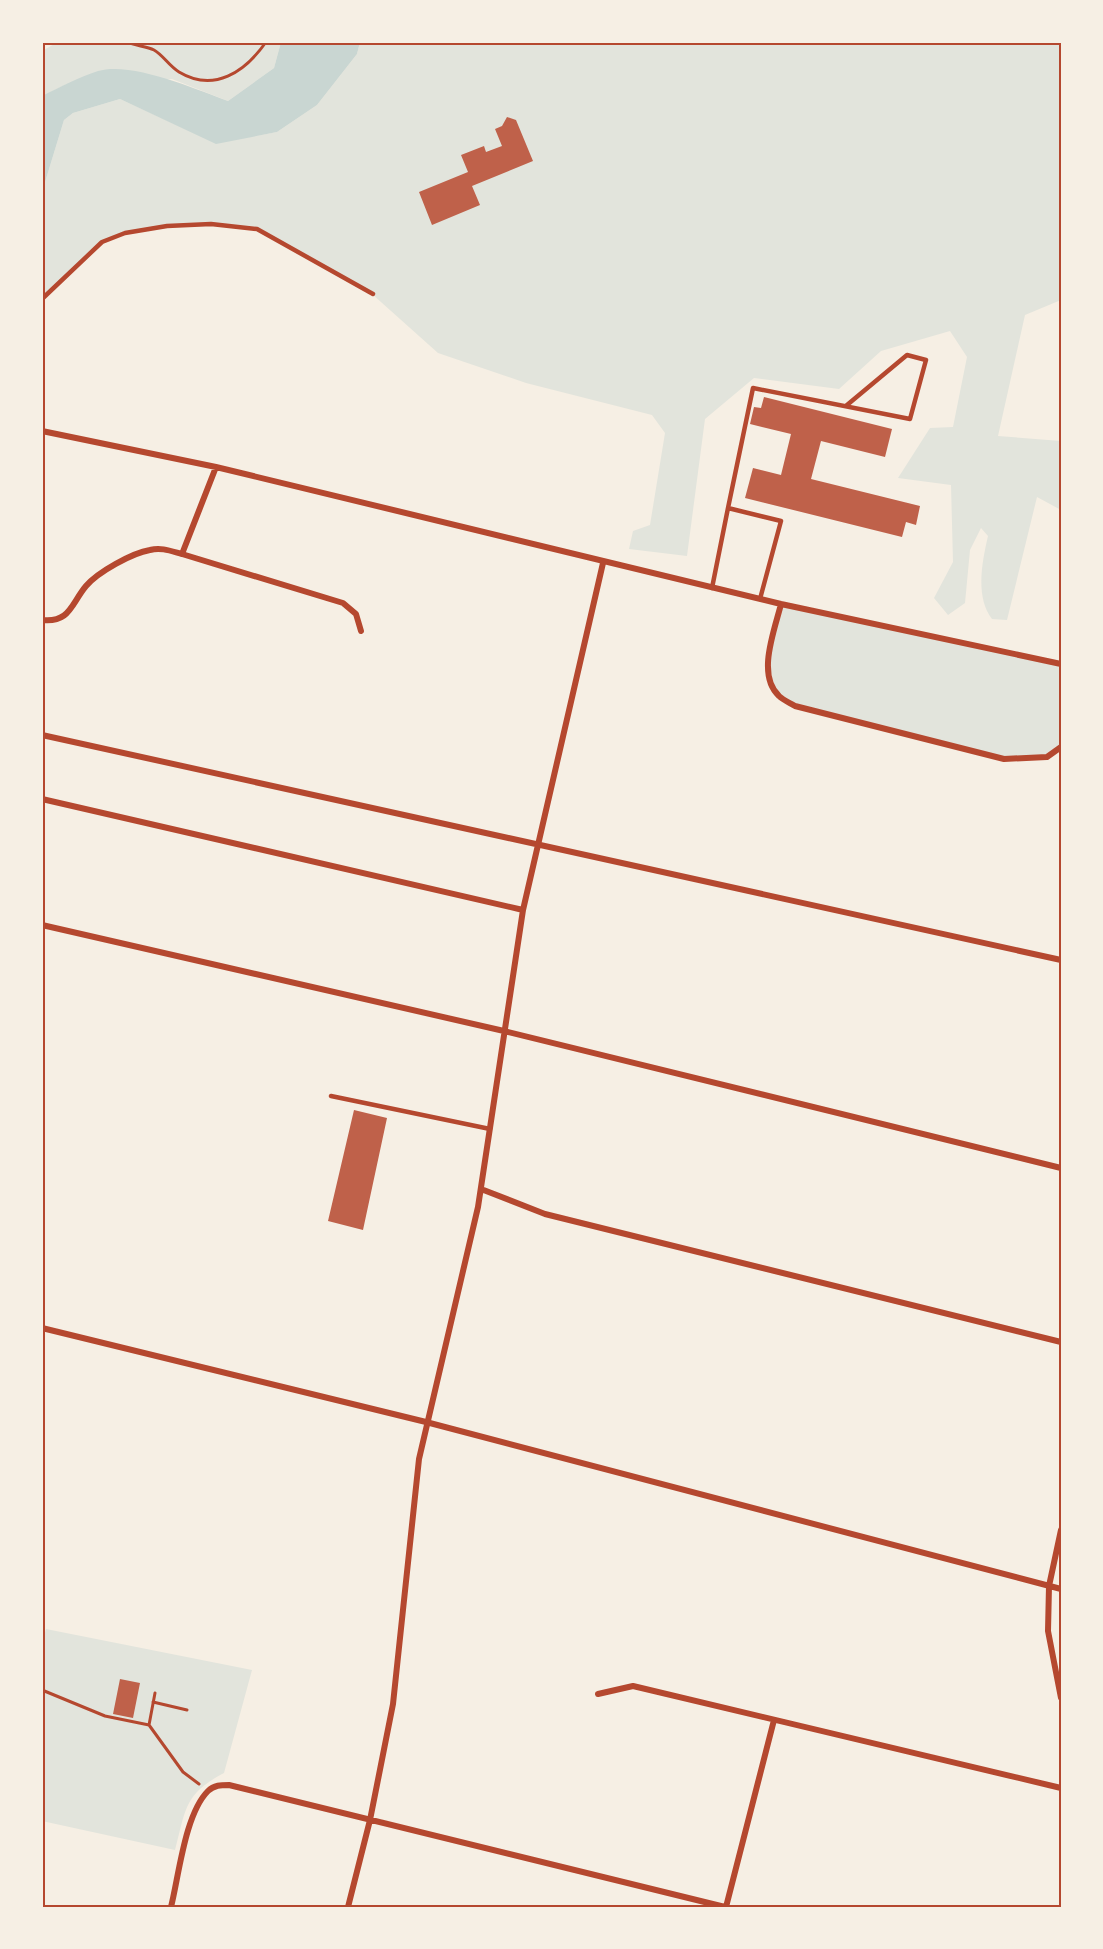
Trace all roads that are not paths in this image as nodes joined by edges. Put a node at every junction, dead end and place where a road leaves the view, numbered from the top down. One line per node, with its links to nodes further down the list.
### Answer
1 (373, 294): 2 (lane)
2 (42, 299)
3 (848, 405): 3 (lane); 6 (lane)
4 (42, 431): 5 (street)
5 (216, 467): 7 (street); 8 (street)
6 (728, 508): 9 (lane); 10 (lane)
7 (182, 554): 12 (street); 13 (street)
8 (603, 563): 9 (street); 18 (street)
9 (712, 588): 10 (street)
10 (760, 599): 11 (street)
11 (781, 604): 14 (street); 16 (street)
12 (42, 620)
13 (361, 631)
14 (1061, 664)
15 (42, 735): 18 (street)
16 (1061, 747)
17 (42, 799): 19 (street)
18 (538, 844): 19 (street); 21 (street)
19 (523, 910): 22 (street)
20 (42, 925): 22 (street)
21 (1061, 960)
22 (504, 1031): 24 (street); 25 (street)
23 (331, 1096): 24 (lane)
24 (490, 1129): 26 (street)
25 (1061, 1168)
26 (481, 1189): 28 (street); 29 (street)
27 (42, 1328): 29 (street)
28 (1061, 1342)
29 (426, 1422): 31 (street); 37 (street)
30 (1061, 1530): 31 (street)
31 (1049, 1586): 32 (street); 34 (street)
32 (1061, 1589)
33 (598, 1694): 35 (street)
34 (1061, 1698)
35 (774, 1720): 36 (street); 40 (street)
36 (1061, 1788)
37 (370, 1820): 38 (street); 39 (street); 40 (street)
38 (171, 1907)
39 (348, 1907)
40 (726, 1907)

